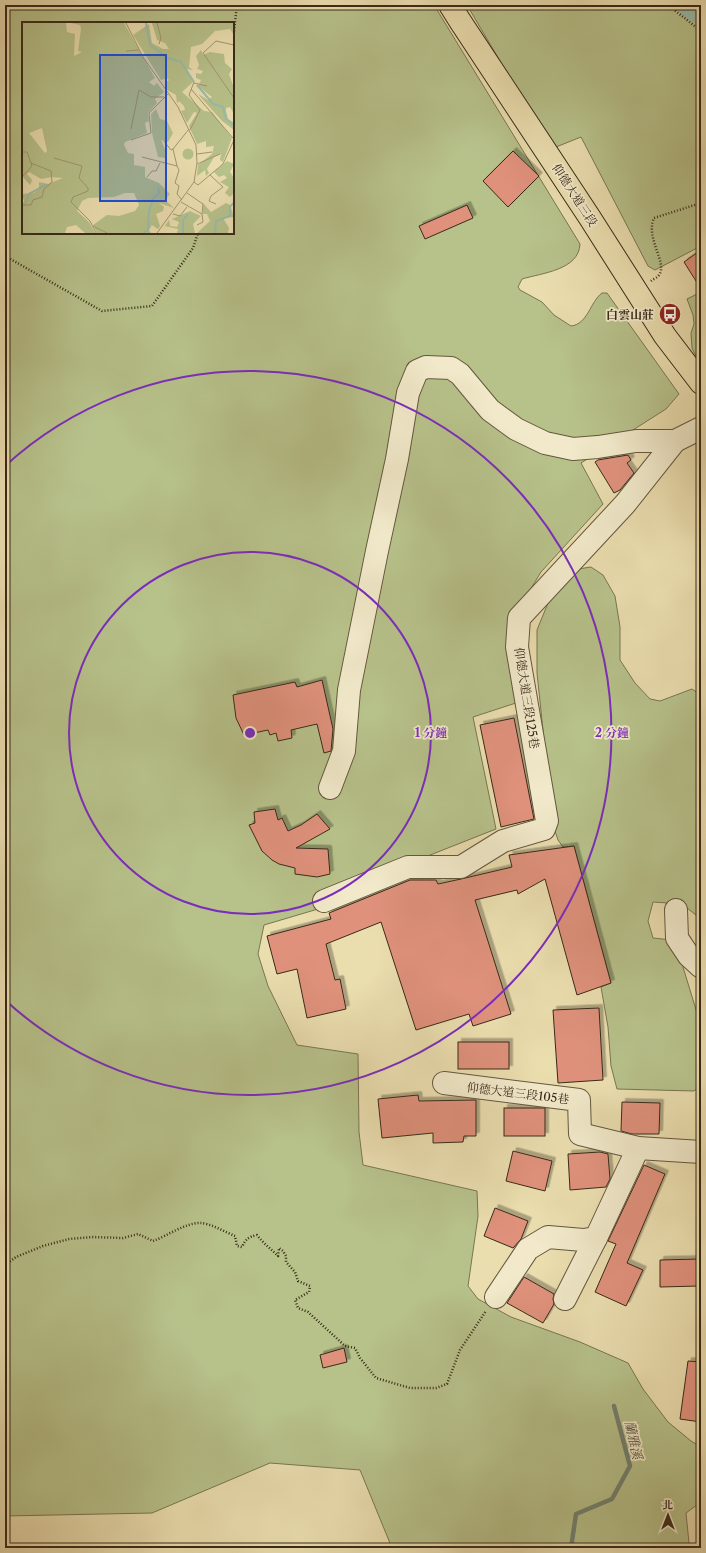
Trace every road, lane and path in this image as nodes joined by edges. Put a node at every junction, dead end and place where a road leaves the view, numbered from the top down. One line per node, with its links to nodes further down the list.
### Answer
1 (237, 5): 4 (path)
2 (450, 5): 9 (main road, 仰德大道三段)
3 (668, 5): 5 (path)
4 (234, 31)
5 (701, 31)
6 (701, 203): 9 (path)
7 (198, 234): 8 (path)
8 (5, 256)
9 (636, 291): 10 (main road, 仰德大道三段)
10 (701, 383)
11 (701, 428): 12 (lane, 仰德大道三段125巷)
12 (675, 441): 13 (lane); 14 (lane, 仰德大道三段125巷)
13 (330, 788)
14 (324, 901)
15 (676, 910): 16 (lane)
16 (701, 967)
17 (444, 1083): 18 (lane, 仰德大道三段105巷)
18 (638, 1148): 19 (lane, 仰德大道三段105巷); 20 (lane)
19 (701, 1152)
20 (596, 1238): 22 (lane); 23 (lane)
21 (5, 1265): 22 (path)
22 (496, 1297)
23 (565, 1299)

